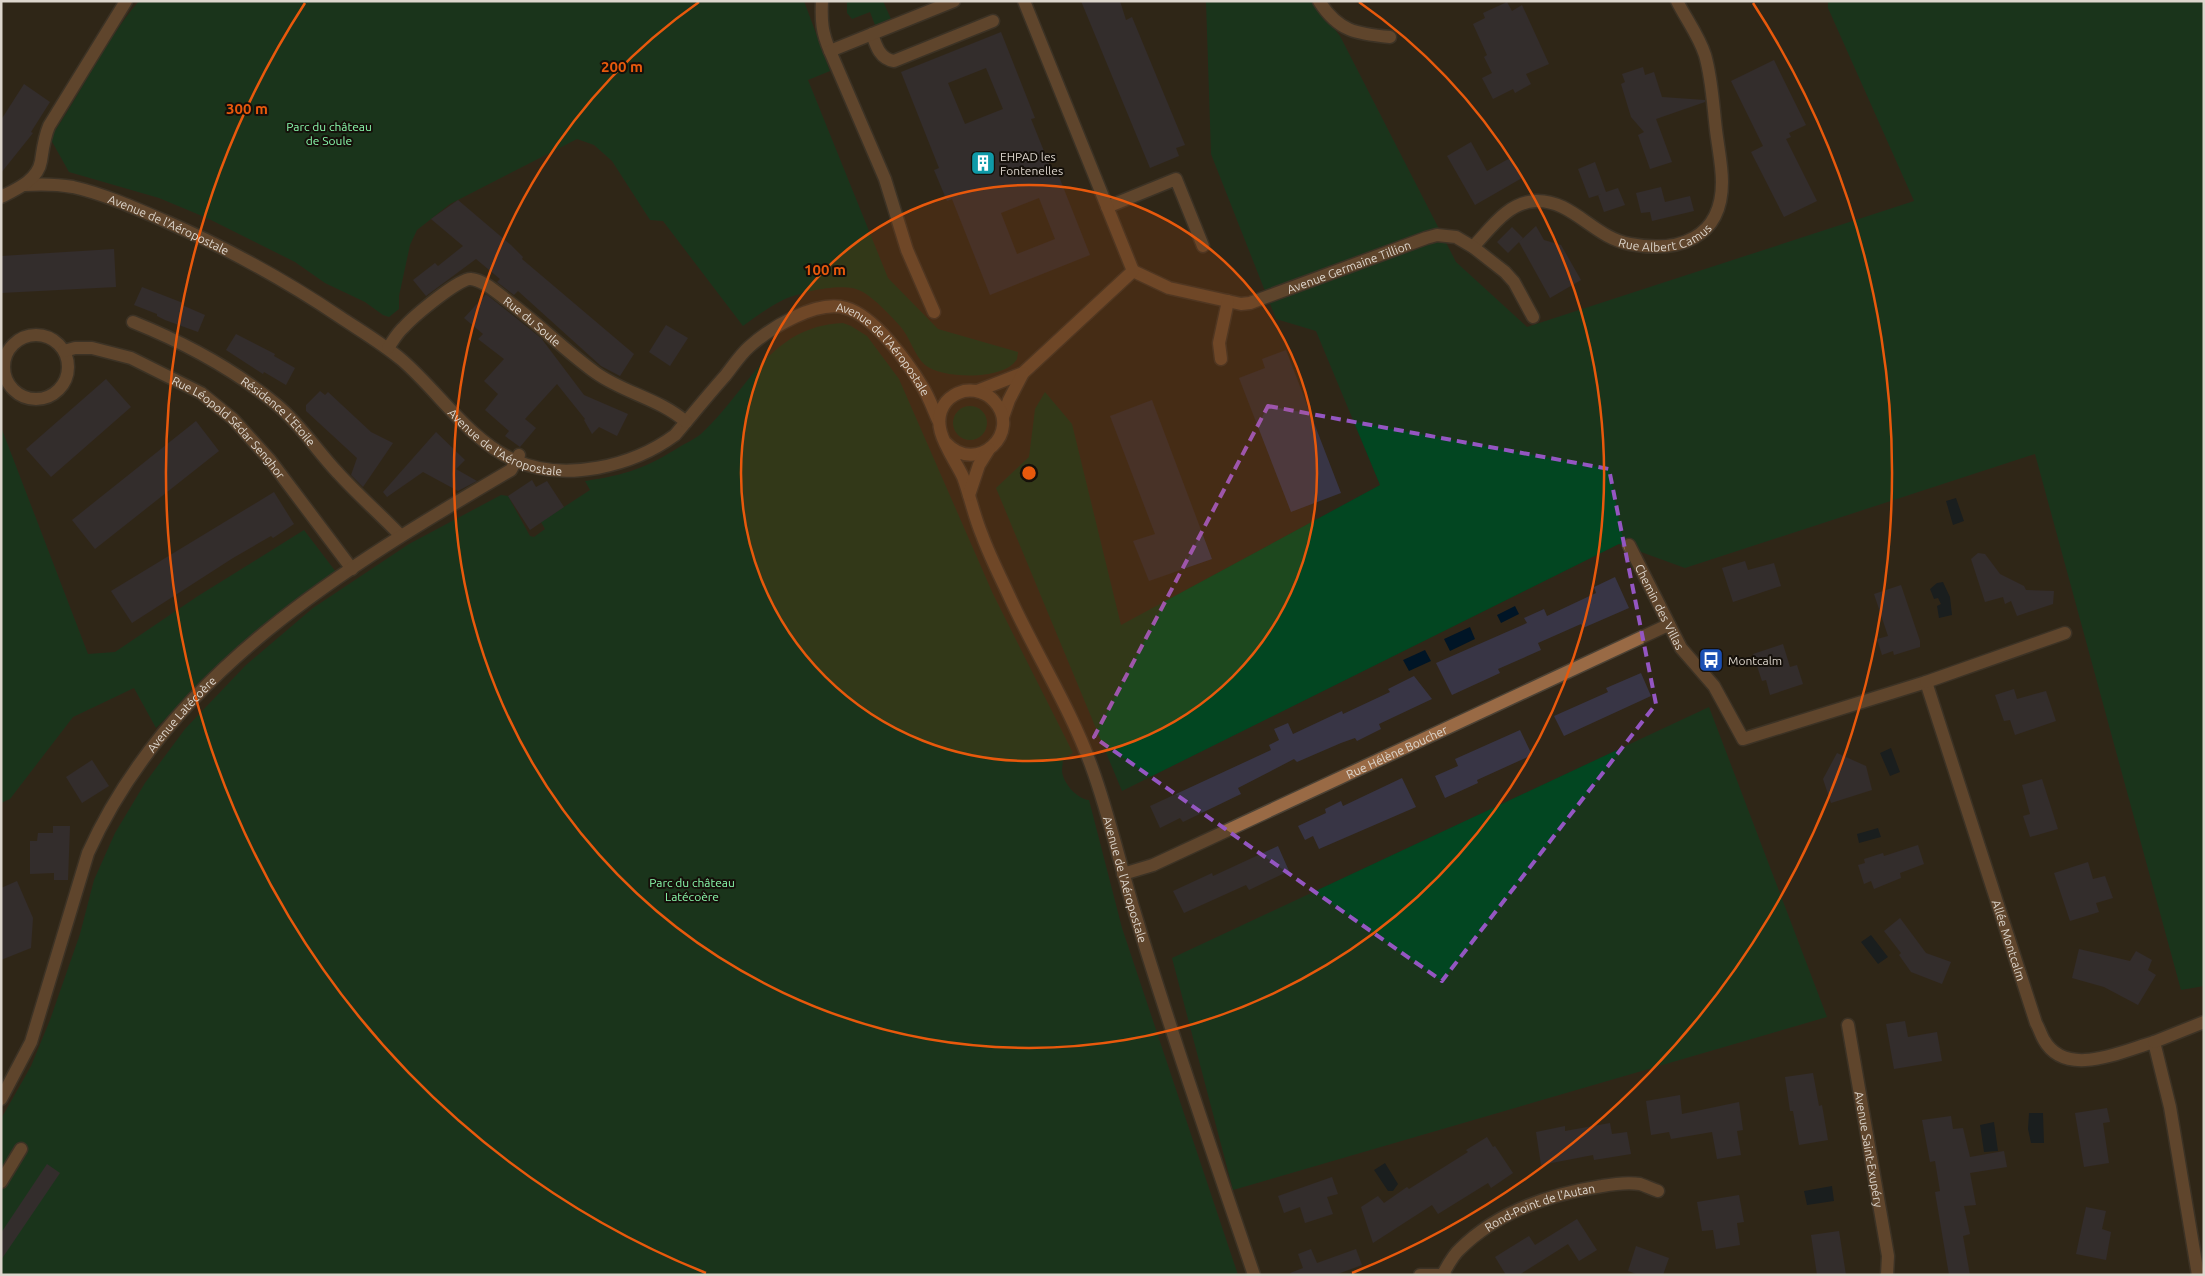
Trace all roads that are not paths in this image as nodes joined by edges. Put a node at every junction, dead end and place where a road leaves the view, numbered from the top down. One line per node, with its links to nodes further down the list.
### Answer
1 (126, 1): 11 (street, Avenue de l'Aéropostale)
2 (822, 1): 10 (street)
3 (954, 1): 8 (street)
4 (1024, 1): 13 (street)
5 (1319, 1): 9 (street)
6 (1677, 1): 15 (street, Rue Albert Camus)
7 (993, 21): 8 (street)
8 (872, 34): 10 (street)
9 (1390, 37)
10 (830, 51): 18 (street)
11 (24, 185): 12 (street, Avenue de l'Aéropostale); 21 (street, Avenue de l'Aéropostale)
12 (1, 197)
13 (1107, 207): 14 (street); 16 (street)
14 (1203, 246)
15 (1473, 247): 17 (street, Avenue Germaine Tillion); 19 (street, Avenue Germaine Tillion)
16 (1133, 272): 17 (street, Avenue Germaine Tillion); 24 (street)
17 (1228, 301): 23 (street)
18 (934, 312)
19 (1533, 317)
20 (133, 322): 33 (street, Résidence L'Etoile)
21 (388, 348): 28 (street, Rue du Soule); 31 (street, Avenue de l'Aéropostale)
22 (64, 351): 22 (street); 35 (street, Rue Léopold Sédar Senghor)
23 (1220, 359)
24 (1023, 373): 25 (street); 26 (street)
25 (977, 391): 26 (street); 27 (street)
26 (1003, 417): 30 (street)
27 (938, 420): 28 (street, Avenue de l'Aéropostale); 29 (street)
28 (686, 422): 31 (street, Avenue de l'Aéropostale)
29 (946, 443): 30 (street); 32 (street, Avenue de l'Aéropostale)
30 (990, 449): 32 (street)
31 (517, 458): 33 (street, Avenue Latécoère)
32 (969, 495): 39 (street, Avenue de l'Aéropostale)
33 (400, 535): 35 (street, Avenue Latécoère)
34 (1629, 545): 36 (street, Chemin des Villas)
35 (352, 569): 43 (street, Avenue Latécoère)
36 (1668, 625): 38 (street, Chemin des Villas); 39 (street, Rue Hélène Boucher)
37 (2065, 633): 38 (street)
38 (1926, 682): 42 (street, Allée Montcalm)
39 (1123, 874): 48 (street, Avenue de l'Aéropostale)
40 (2204, 1022): 42 (street, Allée Montcalm)
41 (1848, 1025): 50 (street, Avenue Saint-Exupéry)
42 (2154, 1042): 51 (street)
43 (1, 1099)
44 (21, 1149): 45 (street)
45 (1, 1182)
46 (1658, 1191): 47 (street, Rond-Point de l'Autan)
47 (1444, 1274): 49 (street)
48 (1254, 1275)
49 (1420, 1275)
50 (1887, 1275)
51 (2198, 1275)

